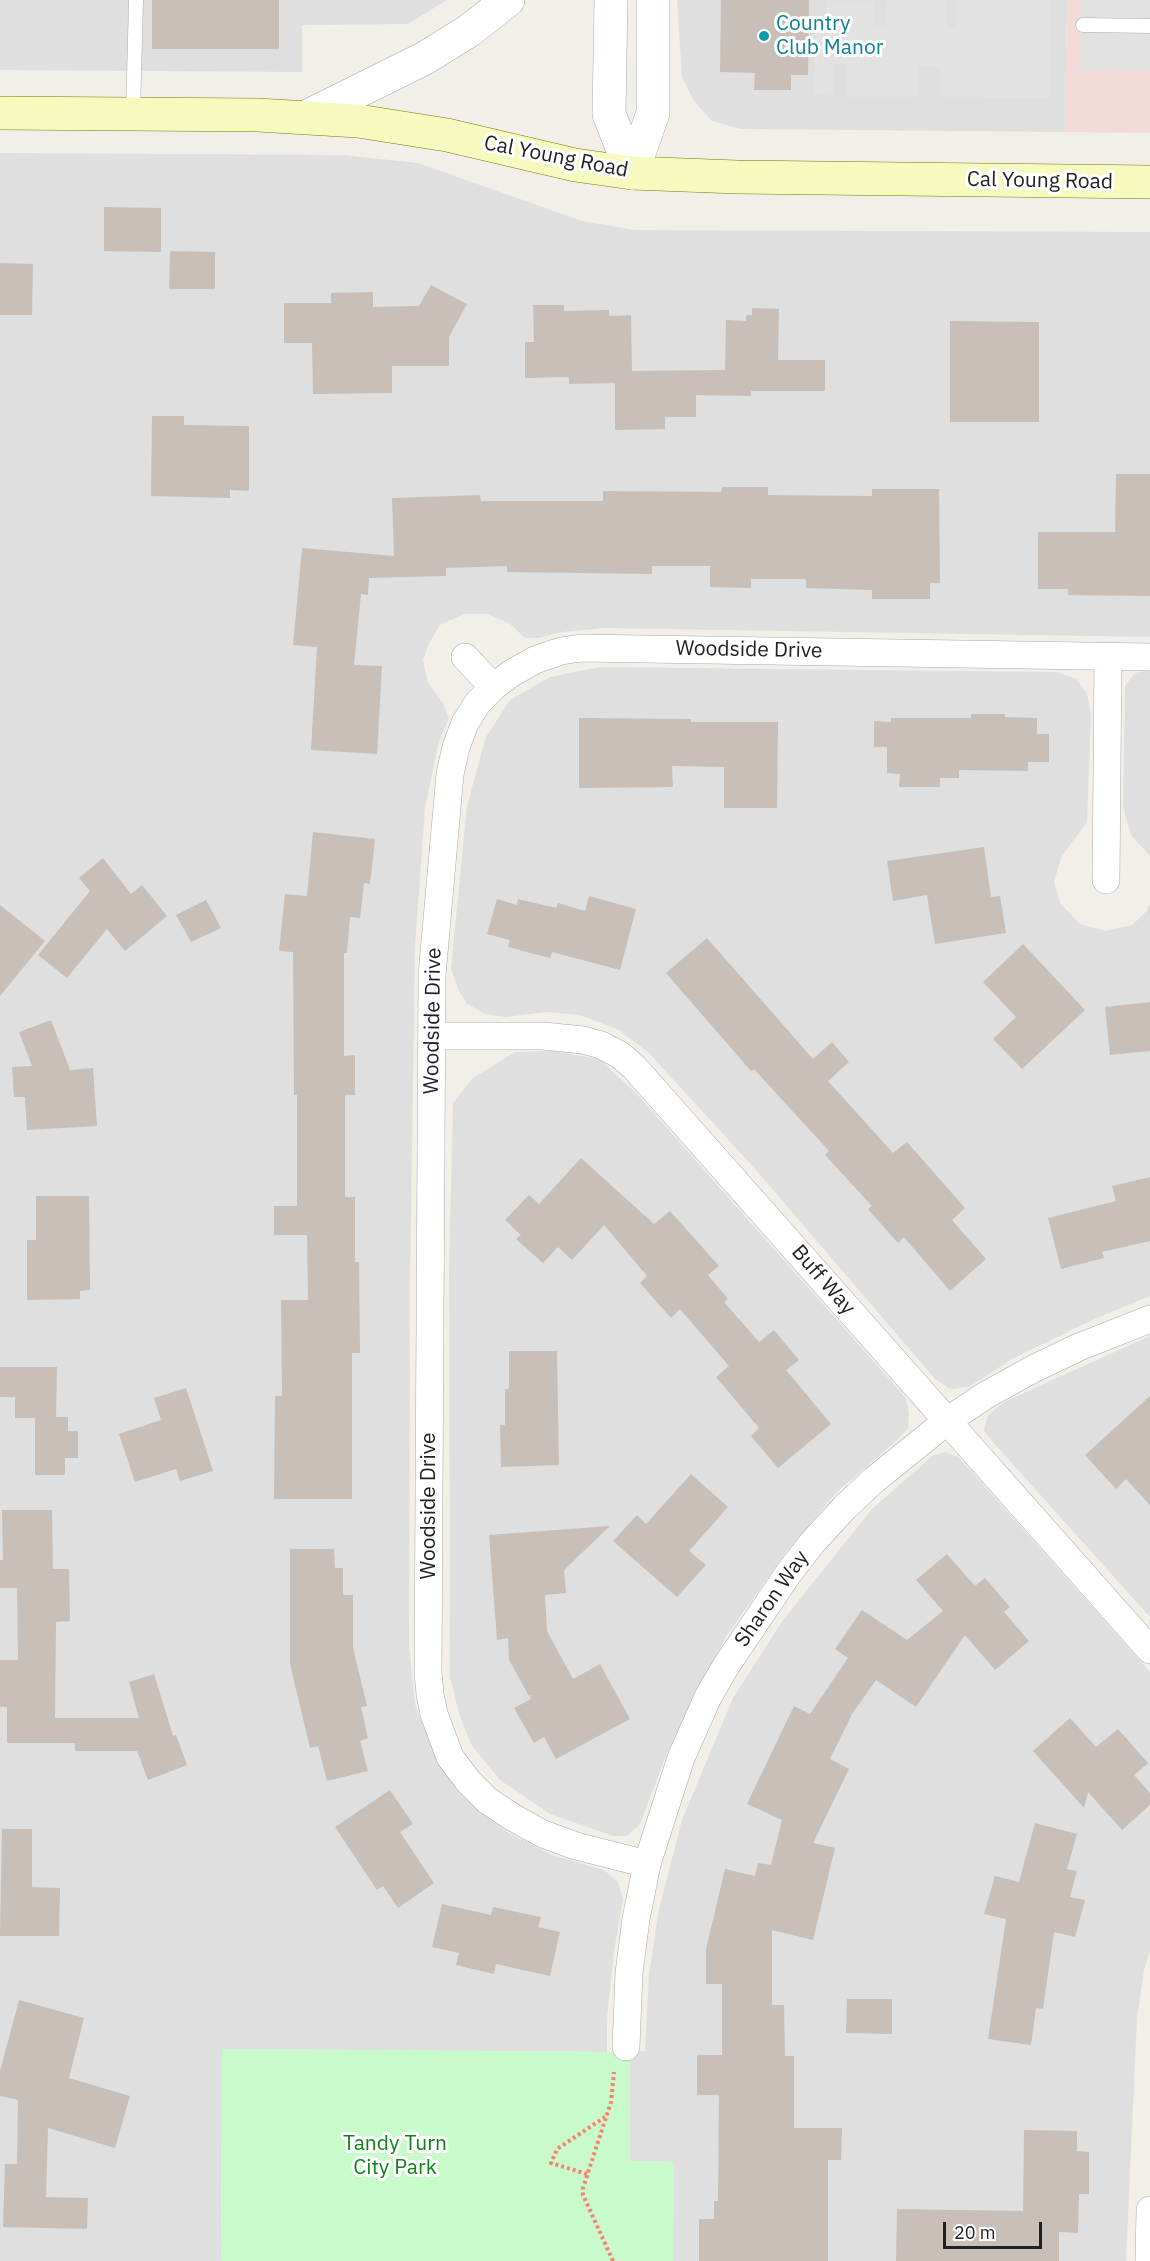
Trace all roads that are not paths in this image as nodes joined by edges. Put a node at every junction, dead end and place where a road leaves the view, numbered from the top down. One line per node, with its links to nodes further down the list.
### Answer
1 (136, 0): 8 (lane)
2 (508, 0): 9 (street)
3 (611, 0): 10 (street)
4 (653, 0): 10 (street)
5 (1083, 25): 6 (lane)
6 (1150, 26)
7 (0, 113): 8 (main road, Cal Young Road)
8 (134, 114): 9 (main road, Cal Young Road)
9 (306, 117): 10 (main road, Cal Young Road)
10 (632, 173): 11 (main road, Cal Young Road)
11 (1150, 182)
12 (465, 657): 15 (street)
13 (1108, 657): 14 (street, Woodside Drive); 15 (street, Woodside Drive); 16 (street)
14 (1150, 657)
15 (493, 687): 17 (street, Woodside Drive)
16 (1106, 880)
17 (432, 1036): 19 (street, Buff Way); 21 (street, Woodside Drive)
18 (1150, 1319): 19 (street, Sharon Way)
19 (947, 1421): 20 (street, Buff Way); 21 (street, Sharon Way)
20 (1150, 1650)
21 (648, 1864): 22 (street, Sharon Way)
22 (626, 2047)
23 (1150, 2210): 24 (street)
24 (1149, 2261)

